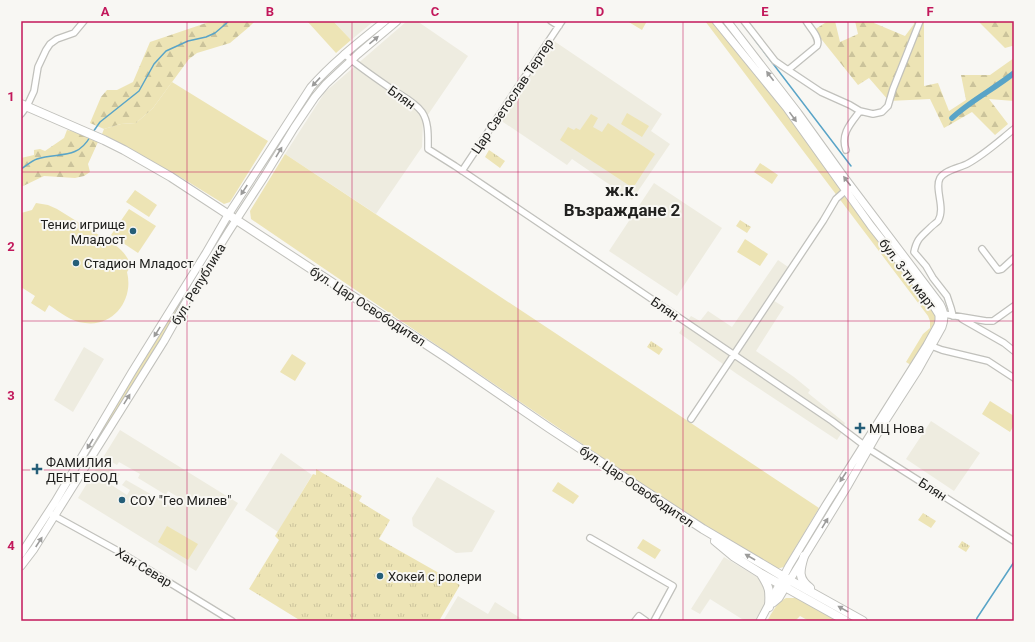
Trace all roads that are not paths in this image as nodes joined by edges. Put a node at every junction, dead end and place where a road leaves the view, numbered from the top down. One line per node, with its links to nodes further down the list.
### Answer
1 (84, 21): 14 (street)
2 (385, 21): 11 (street, бул. Република)
3 (397, 21): 12 (street, бул. Република, one-way to 3)
4 (551, 21): 10 (street)
5 (716, 21): 20 (street, бул. 3-ти март, one-way to 20)
6 (727, 21): 26 (street, бул. 3-ти март, one-way to 6)
7 (744, 21): 13 (street)
8 (806, 21): 13 (street)
9 (920, 21): 15 (street)
10 (560, 23): 19 (street, Цар Светослав Тертер)
11 (344, 54): 12 (street, Блян); 21 (street, бул. Република, one-way to 21)
12 (351, 60): 19 (street, Блян); 22 (street, бул. Република, one-way to 12)
13 (788, 70): 15 (street)
14 (24, 105): 16 (street); 21 (main road, бул. Цар Освободител)
15 (860, 111): 18 (street)
16 (21, 114)
17 (1014, 129): 27 (street)
18 (846, 150)
19 (462, 171): 30 (street, Блян)
20 (845, 190): 26 (street, бул. 3-ти март); 30 (street)
21 (228, 215): 22 (main road, бул. Цар Освободител); 34 (street, бул. Република, one-way to 34)
22 (236, 221): 34 (street, бул. Република, one-way to 22); 35 (main road, бул. Цар Освободител)
23 (982, 249): 24 (street)
24 (1014, 258)
25 (1014, 306): 27 (street)
26 (941, 315): 27 (street); 28 (street, бул. 3-ти март)
27 (956, 317): 29 (street)
28 (929, 346): 31 (street); 33 (street, бул. 3-ти март)
29 (1014, 351)
30 (734, 355): 32 (street); 33 (street, Блян)
31 (1014, 378)
32 (691, 419)
33 (866, 446): 37 (street, Блян); 39 (street, бул. 3-ти март, one-way to 33); 42 (street, бул. 3-ти март, one-way to 42)
34 (52, 514): 38 (street, бул. Република); 40 (street, бул. Република, one-way to 34); 45 (street, Хан Севар)
35 (703, 529): 41 (main road, бул. Цар Освободител); 42 (main road, бул. Цар Освободител, one-way to 35)
36 (590, 538): 48 (street)
37 (1014, 541)
38 (21, 554)
39 (804, 556): 42 (street, бул. 3-ти март); 43 (main road)
40 (21, 566)
41 (760, 573): 42 (main road, бул. Цар Освободител); 44 (main road)
42 (785, 582): 43 (main road, бул. Цар Освободител); 44 (street); 50 (main road, бул. Цар Освободител)
43 (823, 598): 51 (main road, бул. Цар Освободител, one-way to 43)
44 (768, 607): 49 (street)
45 (232, 621)
46 (635, 621): 47 (street)
47 (646, 621)
48 (654, 621)
49 (760, 621)
50 (846, 621)
51 (863, 621)

